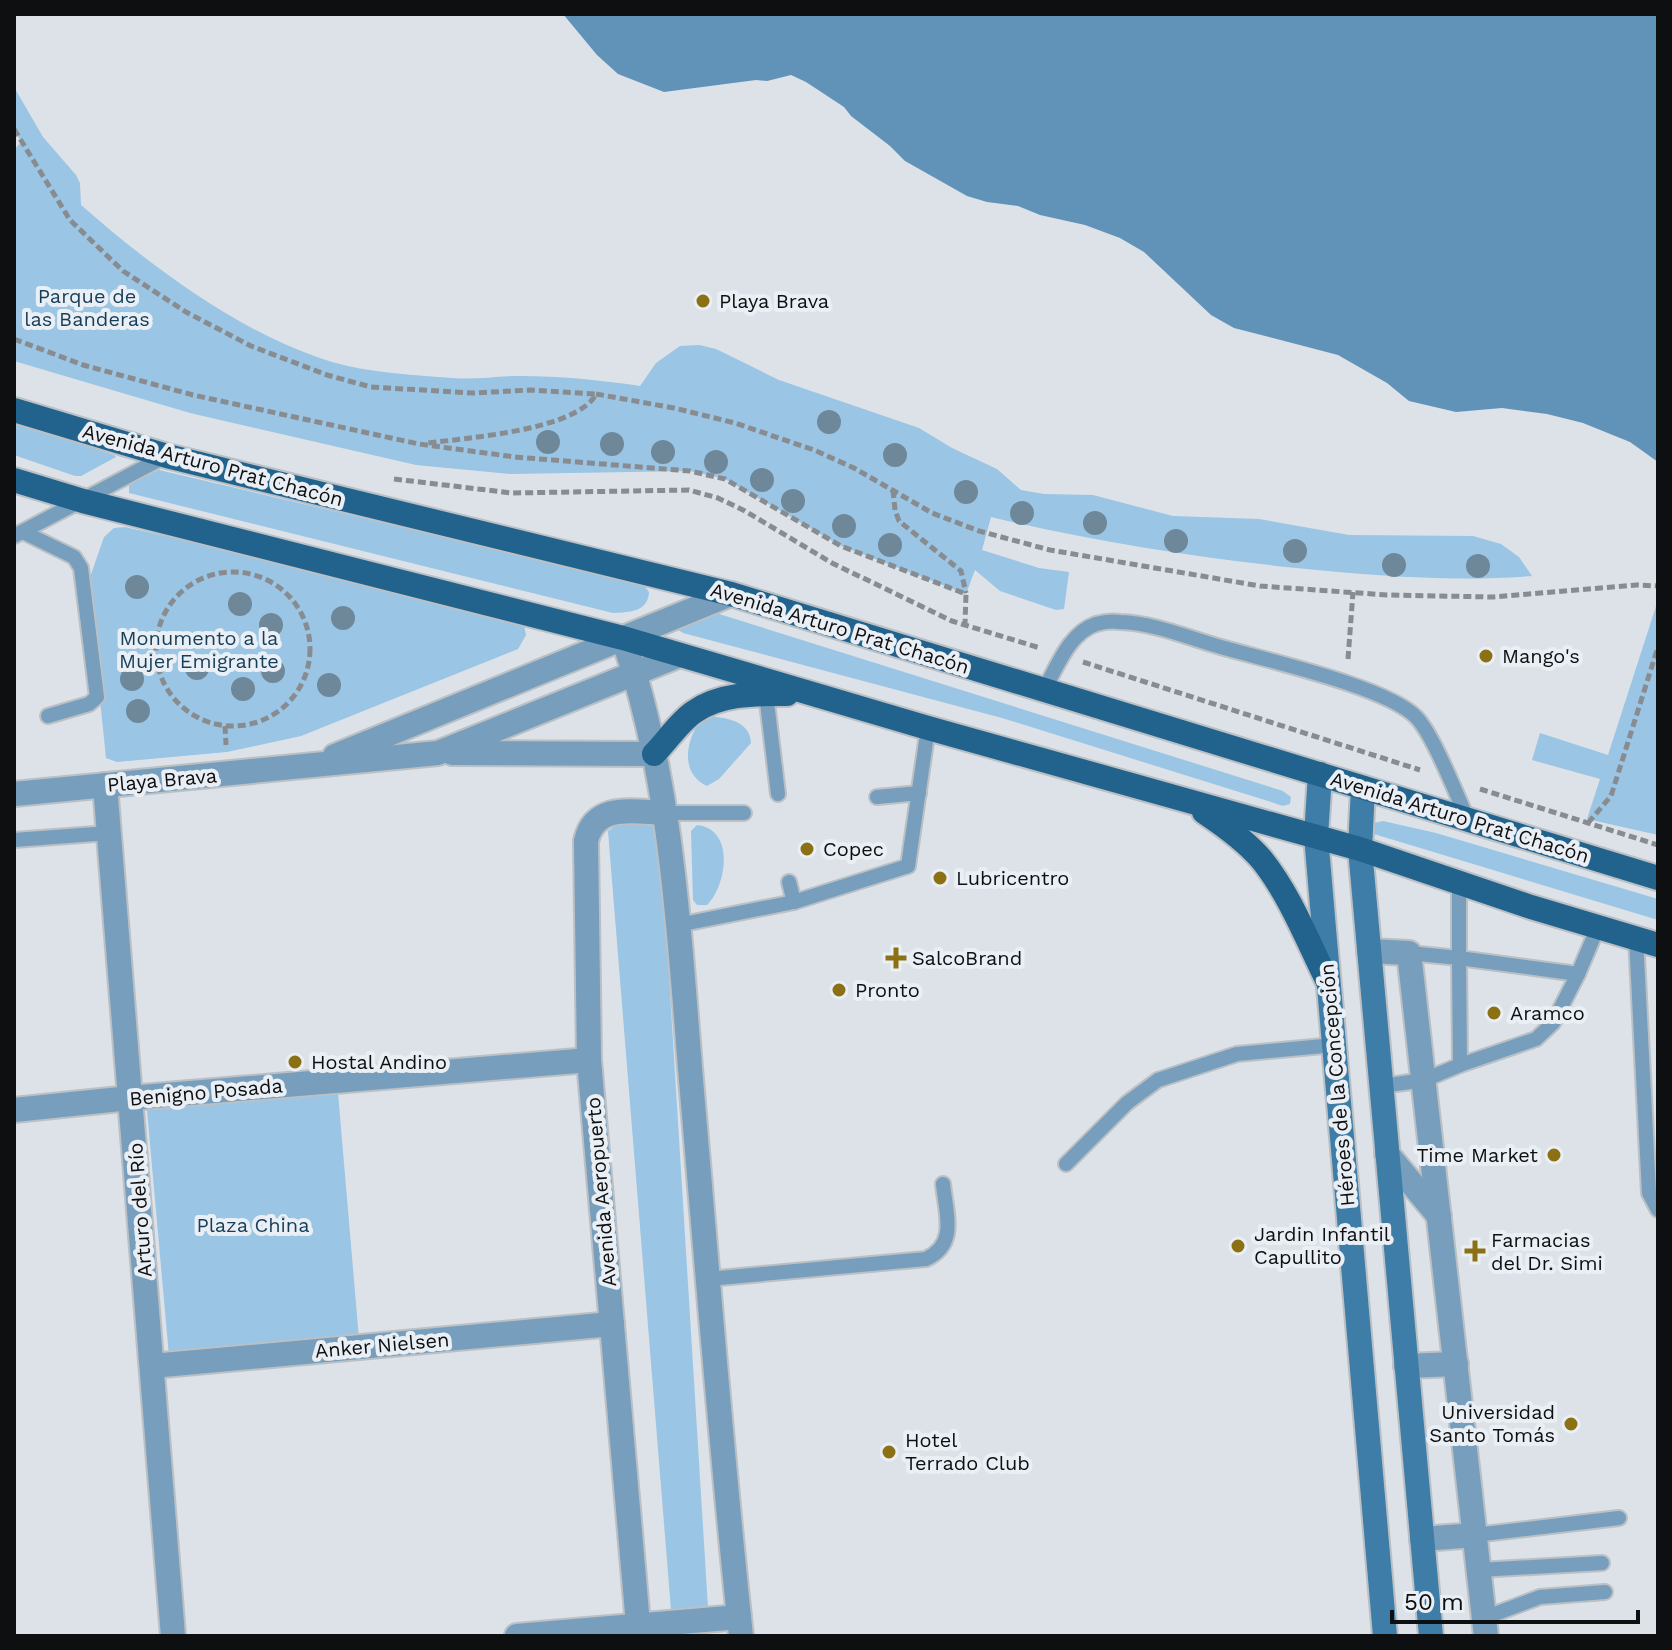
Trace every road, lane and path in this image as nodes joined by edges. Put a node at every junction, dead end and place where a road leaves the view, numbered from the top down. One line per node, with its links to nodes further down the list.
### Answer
1 (14, 129): 3 (path)
2 (14, 339): 5 (path)
3 (596, 394): 5 (path); 9 (path)
4 (14, 410): 6 (main road, Avenida Arturo Prat Chacón)
5 (419, 444): 16 (path)
6 (167, 456): 10 (lane); 15 (main road, Avenida Arturo Prat Chacón)
7 (386, 477): 17 (path)
8 (14, 480): 10 (main road)
9 (893, 490): 14 (path); 16 (path)
10 (83, 501): 11 (lane); 18 (main road)
11 (19, 534): 27 (lane)
12 (245, 573): 12 (path)
13 (1658, 586): 14 (path)
14 (1353, 592): 23 (path)
15 (731, 594): 18 (street, Playa Brava); 24 (main road, Avenida Arturo Prat Chacón)
16 (966, 594): 17 (path)
17 (965, 624): 21 (path)
18 (623, 638): 20 (main road); 22 (street); 31 (street, Playa Brava)
19 (1658, 647): 44 (path)
20 (680, 655): 22 (street, Playa Brava); 26 (main road)
21 (1063, 655): 23 (lane); 24 (lane); 33 (path)
22 (635, 673): 29 (street, Playa Brava); 30 (street)
23 (1346, 684): 33 (lane)
24 (1044, 690): 32 (main road, Avenida Arturo Prat Chacón)
25 (766, 694): 26 (main road); 30 (main road); 38 (lane)
26 (812, 694): 28 (main road)
27 (48, 716)
28 (928, 728): 37 (lane); 40 (main road)
29 (438, 753): 30 (street); 31 (street, Playa Brava)
30 (654, 754): 41 (street)
31 (311, 766): 34 (street, Playa Brava)
32 (1320, 774): 35 (main road, Avenida Arturo Prat Chacón); 46 (main road, Héroes de la Concepción)
33 (1450, 779): 43 (lane); 44 (path)
34 (105, 785): 36 (street, Playa Brava); 45 (street, Arturo del Río)
35 (1363, 788): 43 (main road, Avenida Arturo Prat Chacón); 49 (main road)
36 (16, 792)
37 (919, 793): 39 (lane); 53 (lane)
38 (778, 794)
39 (877, 797)
40 (1189, 801): 46 (main road); 61 (main road)
41 (664, 813): 42 (lane); 54 (street); 63 (street, Avenida Aeropuerto)
42 (744, 813)
43 (1468, 821): 50 (main road, Avenida Arturo Prat Chacón)
44 (1588, 823): 48 (path)
45 (109, 833): 47 (lane); 67 (street, Arturo del Río)
46 (1316, 836): 49 (main road); 61 (main road, Héroes de la Concepción)
47 (14, 840)
48 (1658, 845)
49 (1360, 849): 52 (main road); 57 (main road)
50 (1658, 878)
51 (789, 882): 53 (lane)
52 (1459, 883): 55 (main road); 59 (lane)
53 (794, 902): 54 (lane)
54 (678, 925): 74 (street)
55 (1598, 927): 56 (main road); 60 (lane)
56 (1647, 942): 72 (lane)
57 (1369, 951): 58 (street); 66 (main road)
58 (1409, 953): 59 (lane); 65 (street)
59 (1459, 958): 60 (lane); 64 (lane)
60 (1578, 974): 64 (lane)
61 (1328, 982): 62 (main road, Héroes de la Concepción)
62 (1334, 1045): 70 (lane); 90 (main road, Héroes de la Concepción)
63 (589, 1060): 67 (street, Benigno Posada); 75 (street, Avenida Aeropuerto)
64 (1460, 1065): 65 (lane)
65 (1424, 1080): 66 (lane); 73 (street)
66 (1382, 1086): 69 (main road)
67 (130, 1098): 68 (street, Benigno Posada); 77 (street, Arturo del Río)
68 (14, 1110)
69 (1387, 1154): 73 (street); 78 (main road)
70 (1066, 1164)
71 (943, 1184): 74 (lane)
72 (1658, 1210)
73 (1439, 1216): 76 (street)
74 (708, 1279): 85 (street)
75 (612, 1324): 77 (street, Anker Nielsen); 87 (street, Avenida Aeropuerto)
76 (1456, 1364): 78 (street); 80 (street)
77 (152, 1366): 88 (street, Arturo del Río)
78 (1406, 1366): 81 (main road)
79 (1619, 1518): 80 (lane)
80 (1475, 1535): 81 (street); 83 (street)
81 (1422, 1539): 91 (main road)
82 (1602, 1563): 83 (lane)
83 (1479, 1570): 86 (street)
84 (1605, 1592): 86 (lane)
85 (740, 1626): 87 (street)
86 (1485, 1627)
87 (639, 1631): 89 (street)
88 (173, 1636)
89 (517, 1636)
90 (1385, 1636)
91 (1431, 1636)

